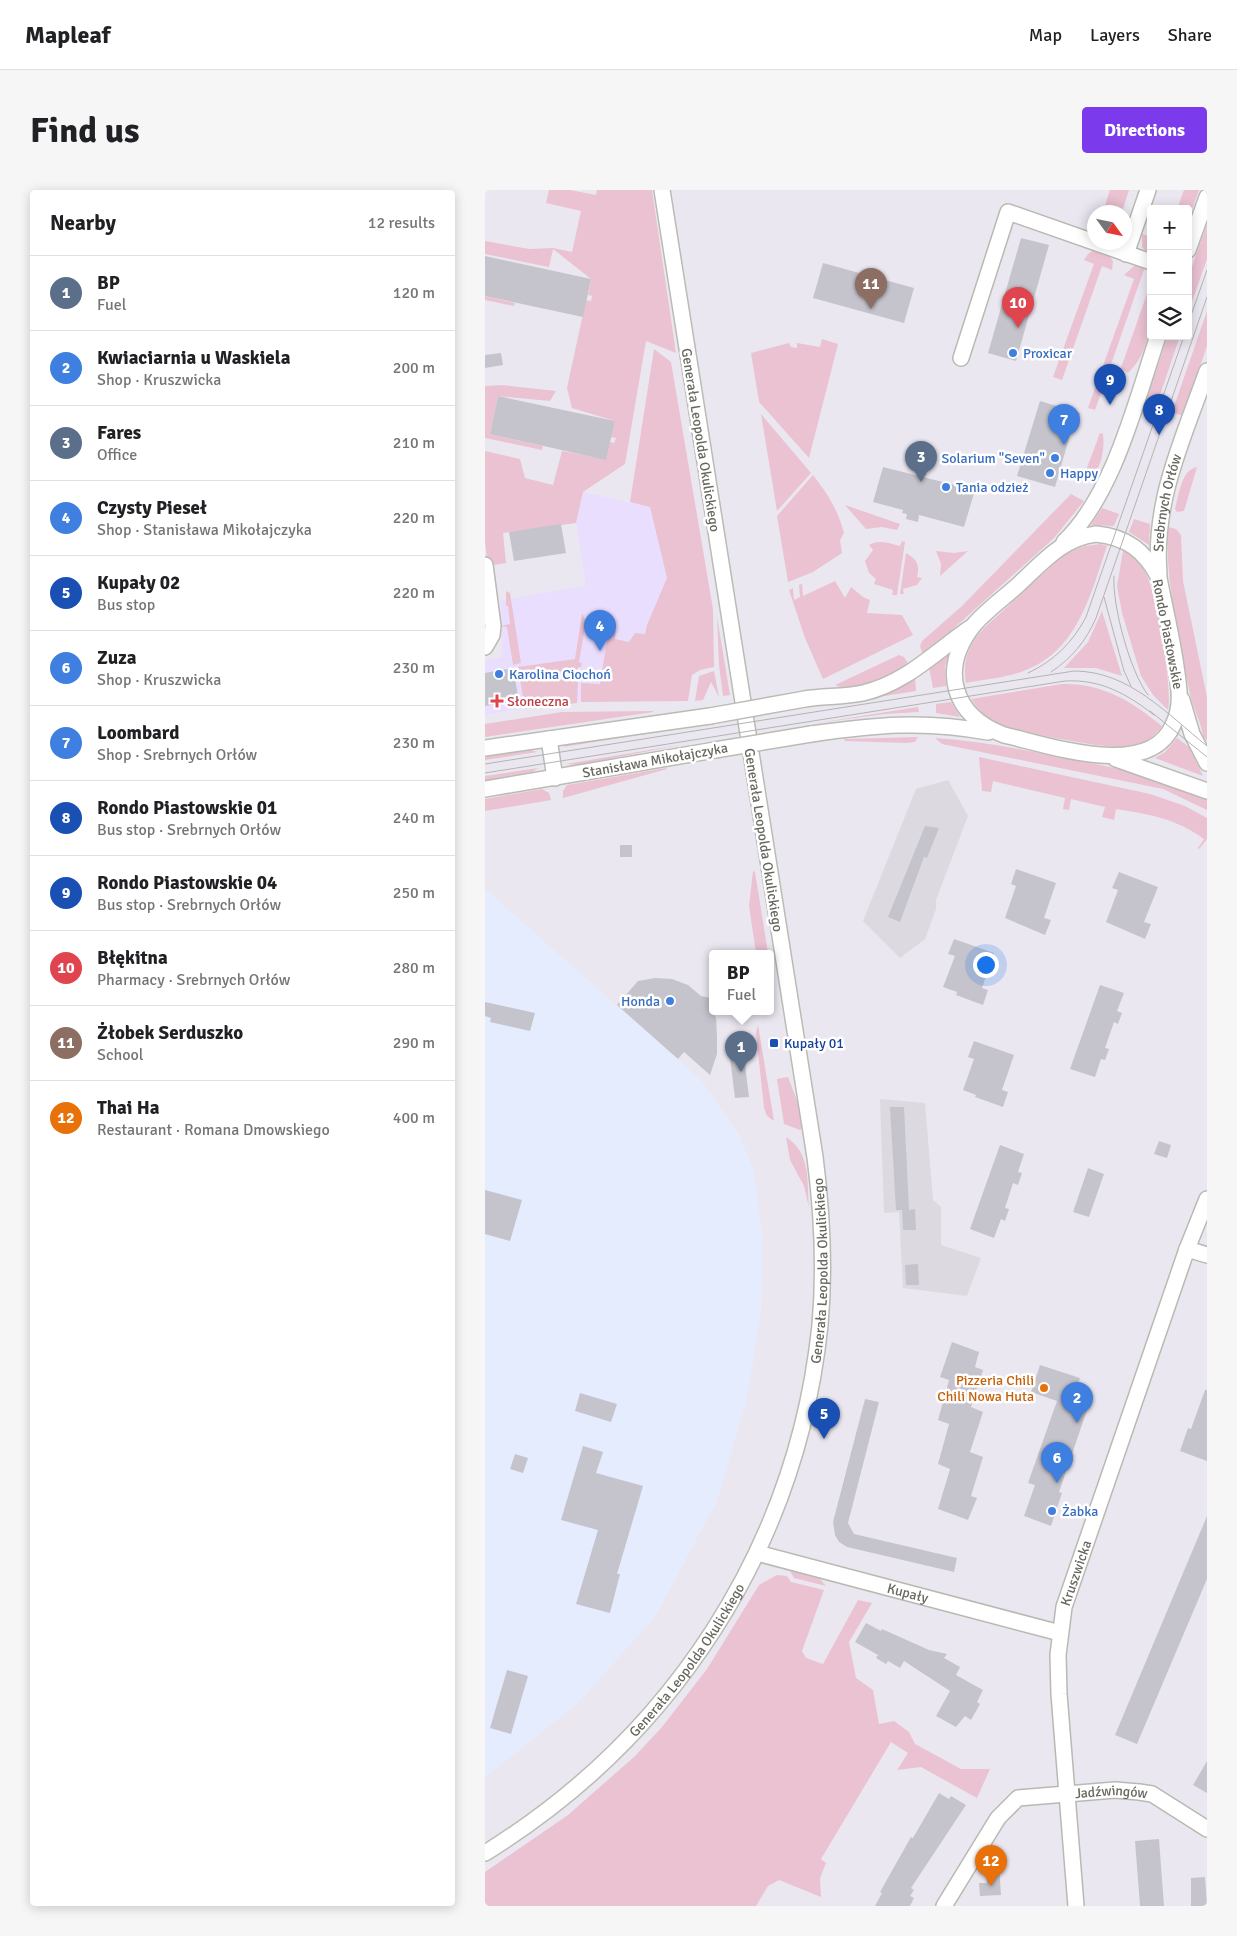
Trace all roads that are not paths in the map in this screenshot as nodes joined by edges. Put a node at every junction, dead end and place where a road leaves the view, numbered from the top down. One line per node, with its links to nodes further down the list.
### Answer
1 (662, 190): 27 (street, Generała Leopolda Okulickiego)
2 (1148, 190): 5 (street)
3 (1207, 196): 4 (street)
4 (1192, 239)
5 (1126, 254): 6 (street); 8 (street)
6 (1147, 261)
7 (1157, 340): 10 (street)
8 (961, 358)
9 (1207, 371): 12 (street, Srebrnych Orłów)
10 (1060, 546): 12 (street, Rondo Piastowskie); 13 (street, Rondo Piastowskie)
11 (485, 565): 14 (street)
12 (1159, 578): 15 (street, Rondo Piastowskie)
13 (974, 626): 16 (street, Rondo Piastowskie); 17 (street, bridge)
14 (485, 647)
15 (1179, 692): 19 (street, Rondo Piastowskie); 20 (street)
16 (1004, 736): 19 (street, Rondo Piastowskie); 21 (street, Stanisława Mikołajczyka, bridge)
17 (549, 739): 18 (street); 21 (street)
18 (485, 748)
19 (1107, 756): 23 (street)
20 (1207, 764)
21 (555, 778): 22 (street, Stanisława Mikołajczyka)
22 (485, 789)
23 (1207, 791)
24 (1207, 1199): 25 (street, Kruszwicka)
25 (1187, 1249): 26 (street); 28 (street, Kruszwicka)
26 (1207, 1255)
27 (757, 1553): 28 (street, Kupały); 31 (street, Generała Leopolda Okulickiego)
28 (1060, 1633): 29 (street, Kruszwicka)
29 (1065, 1795): 30 (street, Jadźwingów); 32 (street, Jadźwingów); 33 (street, Kruszwicka)
30 (1207, 1829)
31 (485, 1853)
32 (944, 1906)
33 (1076, 1906)

